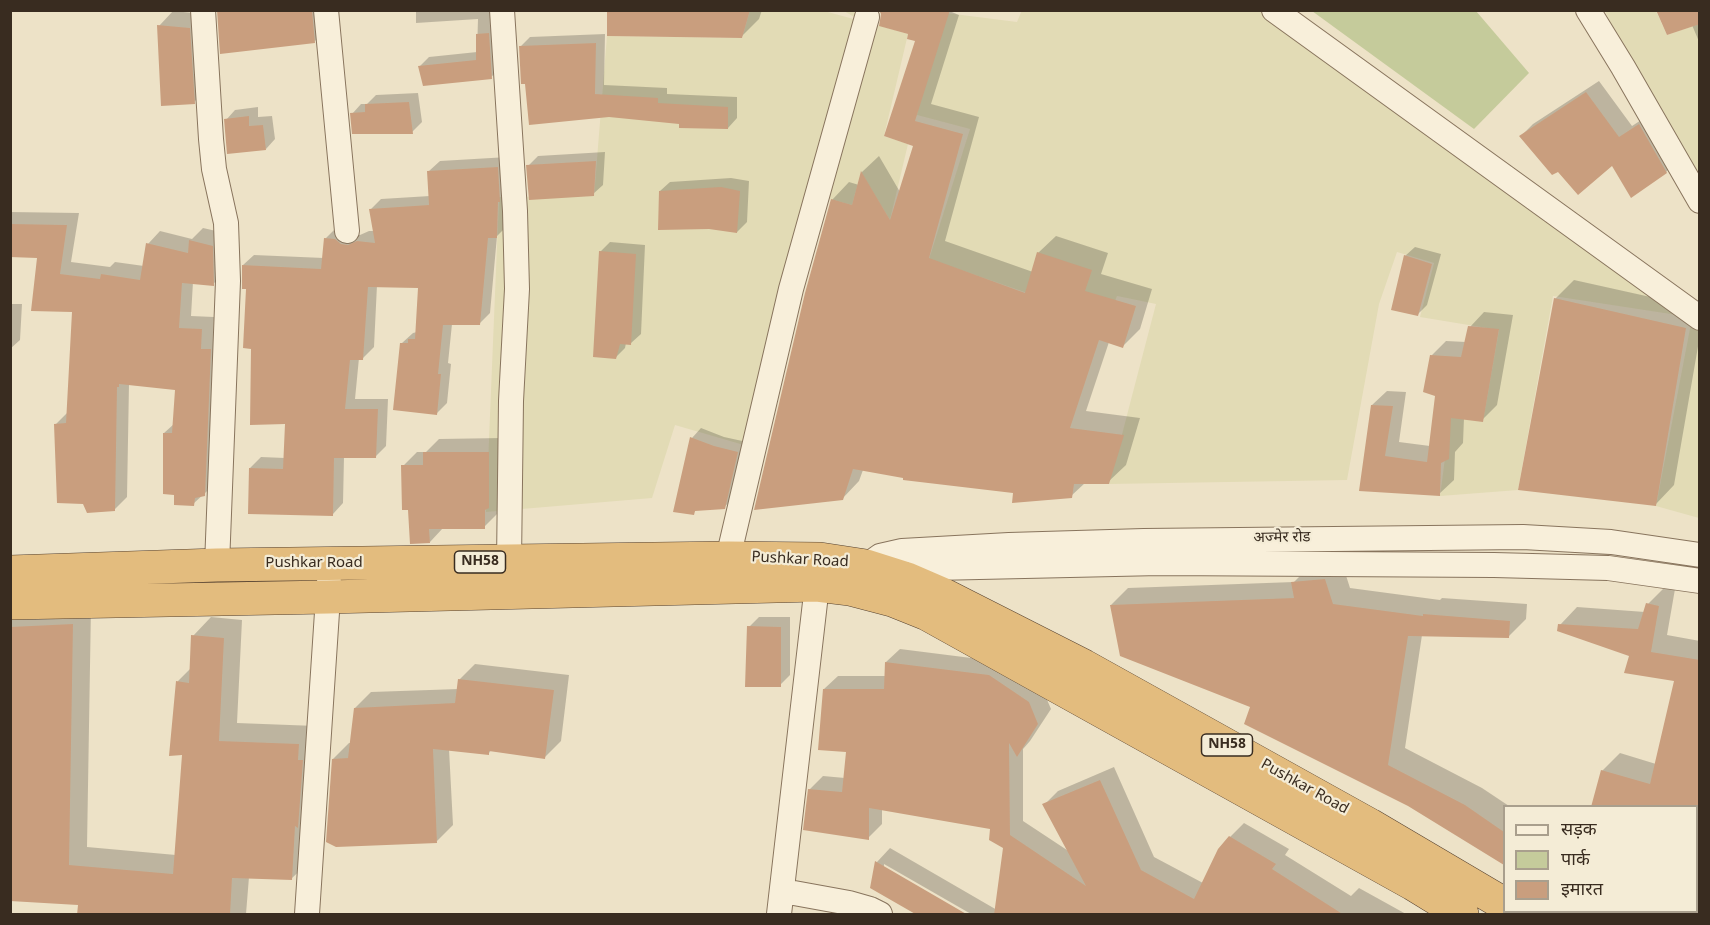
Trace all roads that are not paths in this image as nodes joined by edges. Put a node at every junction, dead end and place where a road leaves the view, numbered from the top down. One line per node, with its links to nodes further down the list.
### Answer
1 (203, 10): 14 (street)
2 (326, 10): 8 (street)
3 (502, 10): 13 (street)
4 (1274, 10): 9 (street)
5 (1588, 10): 7 (street)
6 (867, 17): 12 (street)
7 (1700, 201)
8 (347, 231)
9 (1700, 318)
10 (1611, 542): 11 (street, अज्मेर रोड); 16 (street); 19 (street, अज्मेर रोड)
11 (1700, 555)
12 (728, 558): 13 (highway, Pushkar Road / NH58); 18 (highway, Pushkar Road / NH58)
13 (509, 562): 15 (highway, Pushkar Road / NH58)
14 (217, 565): 15 (highway, Pushkar Road / NH58); 17 (highway, Pushkar Road / NH58)
15 (330, 565): 22 (street)
16 (1608, 568): 20 (street, अज्मेर रोड); 21 (street, अज्मेर रोड)
17 (10, 572)
18 (819, 572): 19 (highway, Pushkar Road / NH58); 22 (highway, Pushkar Road / NH58); 24 (street)
19 (858, 577): 21 (highway, Pushkar Road / NH58)
20 (1700, 580)
21 (899, 590): 25 (highway, Pushkar Road / NH58); 29 (highway, Pushkar Road / NH58)
22 (328, 597): 23 (highway, Pushkar Road / NH58); 26 (street)
23 (10, 603)
24 (783, 891): 27 (street); 28 (street)
25 (1503, 903)
26 (308, 915)
27 (779, 915)
28 (880, 915)
29 (1462, 915)

